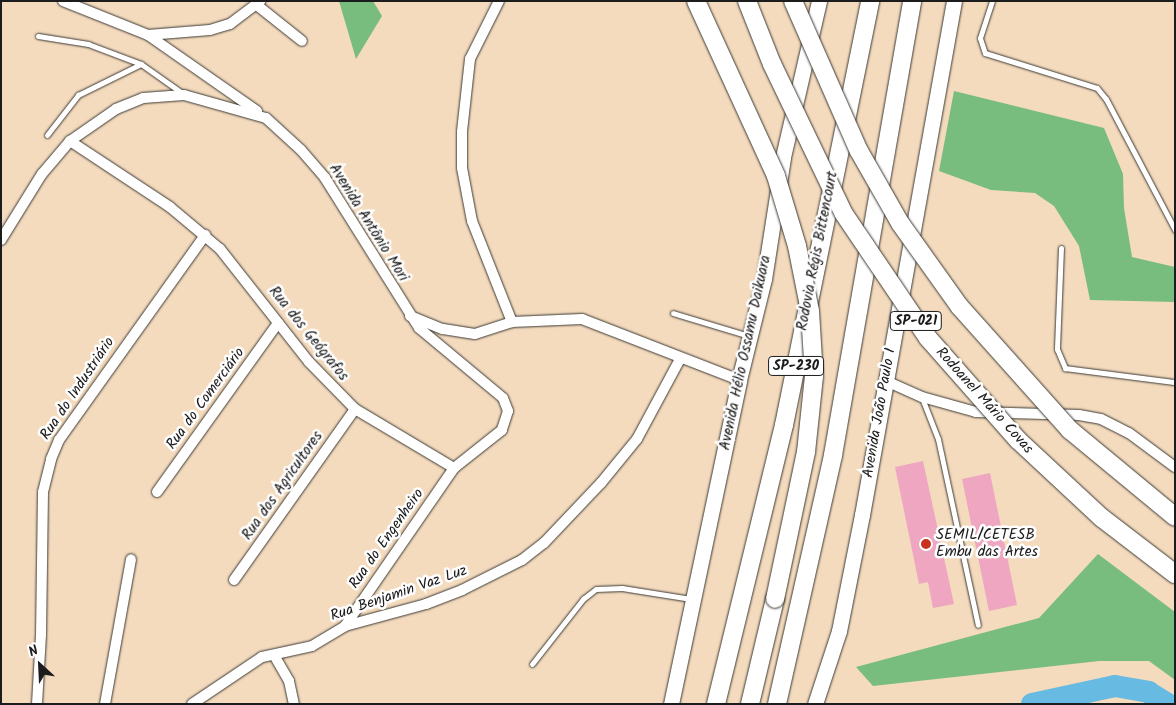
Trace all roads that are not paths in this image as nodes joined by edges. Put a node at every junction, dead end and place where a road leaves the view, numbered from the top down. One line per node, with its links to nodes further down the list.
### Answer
1 (63, 1): 12 (street)
2 (499, 1): 26 (street)
3 (696, 1): 53 (highway, bridge)
4 (747, 1): 40 (highway, Rodoanel Mário Covas / SP-021, bridge)
5 (793, 1): 38 (highway, SP-021, bridge)
6 (819, 1): 28 (main road, Avenida Hélio Ossamu Daikuara)
7 (870, 1): 52 (highway, Rodovia Régis Bittencourt / SP-230)
8 (914, 1): 54 (highway, SP-230)
9 (954, 1): 31 (main road, Avenida João Paulo I)
10 (992, 1): 20 (lane)
11 (259, 4): 12 (street); 14 (street)
12 (148, 35): 17 (street)
13 (38, 36): 15 (lane)
14 (302, 41)
15 (141, 64): 16 (lane); 18 (lane)
16 (184, 95): 17 (street, Avenida Antônio Mori); 19 (street, Avenida Antônio Mori)
17 (266, 118): 25 (street, Avenida Antônio Mori)
18 (47, 135)
19 (70, 141): 21 (street, Rua dos Geógrafos); 22 (street, Avenida Antônio Mori)
20 (1175, 230)
21 (205, 235): 27 (street, Rua dos Geógrafos); 47 (street, Rua do Industriário)
22 (1, 240)
23 (1061, 248): 32 (lane)
24 (673, 313): 28 (lane)
25 (408, 315): 26 (street); 36 (street)
26 (512, 322): 29 (street)
27 (278, 324): 34 (street, Rua dos Geógrafos); 37 (street, Rua do Comerciário)
28 (750, 336): 30 (main road, Avenida Hélio Ossamu Daikuara)
29 (680, 359): 30 (street); 44 (street, Rua Benjamin Vaz Luz)
30 (740, 380): 42 (main road, Avenida Hélio Ossamu Daikuara)
31 (886, 381): 33 (street); 55 (main road, Avenida João Paulo I)
32 (1175, 382)
33 (922, 397): 35 (street); 43 (lane)
34 (355, 409): 36 (street, Rua dos Geógrafos); 41 (street, Rua dos Agricultores)
35 (1175, 467)
36 (454, 468): 44 (street, Rua do Engenheiro)
37 (157, 492)
38 (1175, 517)
39 (131, 559): 48 (street)
40 (1175, 574)
41 (234, 580)
42 (694, 599): 46 (lane); 51 (main road, Avenida Hélio Ossamu Daikuara)
43 (978, 625)
44 (345, 626): 45 (street, Rua Benjamin Vaz Luz)
45 (274, 655): 49 (street, Rua Benjamin Vaz Luz); 50 (street)
46 (532, 664)
47 (37, 704)
48 (105, 704)
49 (192, 704)
50 (294, 704)
51 (671, 704)
52 (716, 704)
53 (750, 704)
54 (777, 704)
55 (815, 704)

